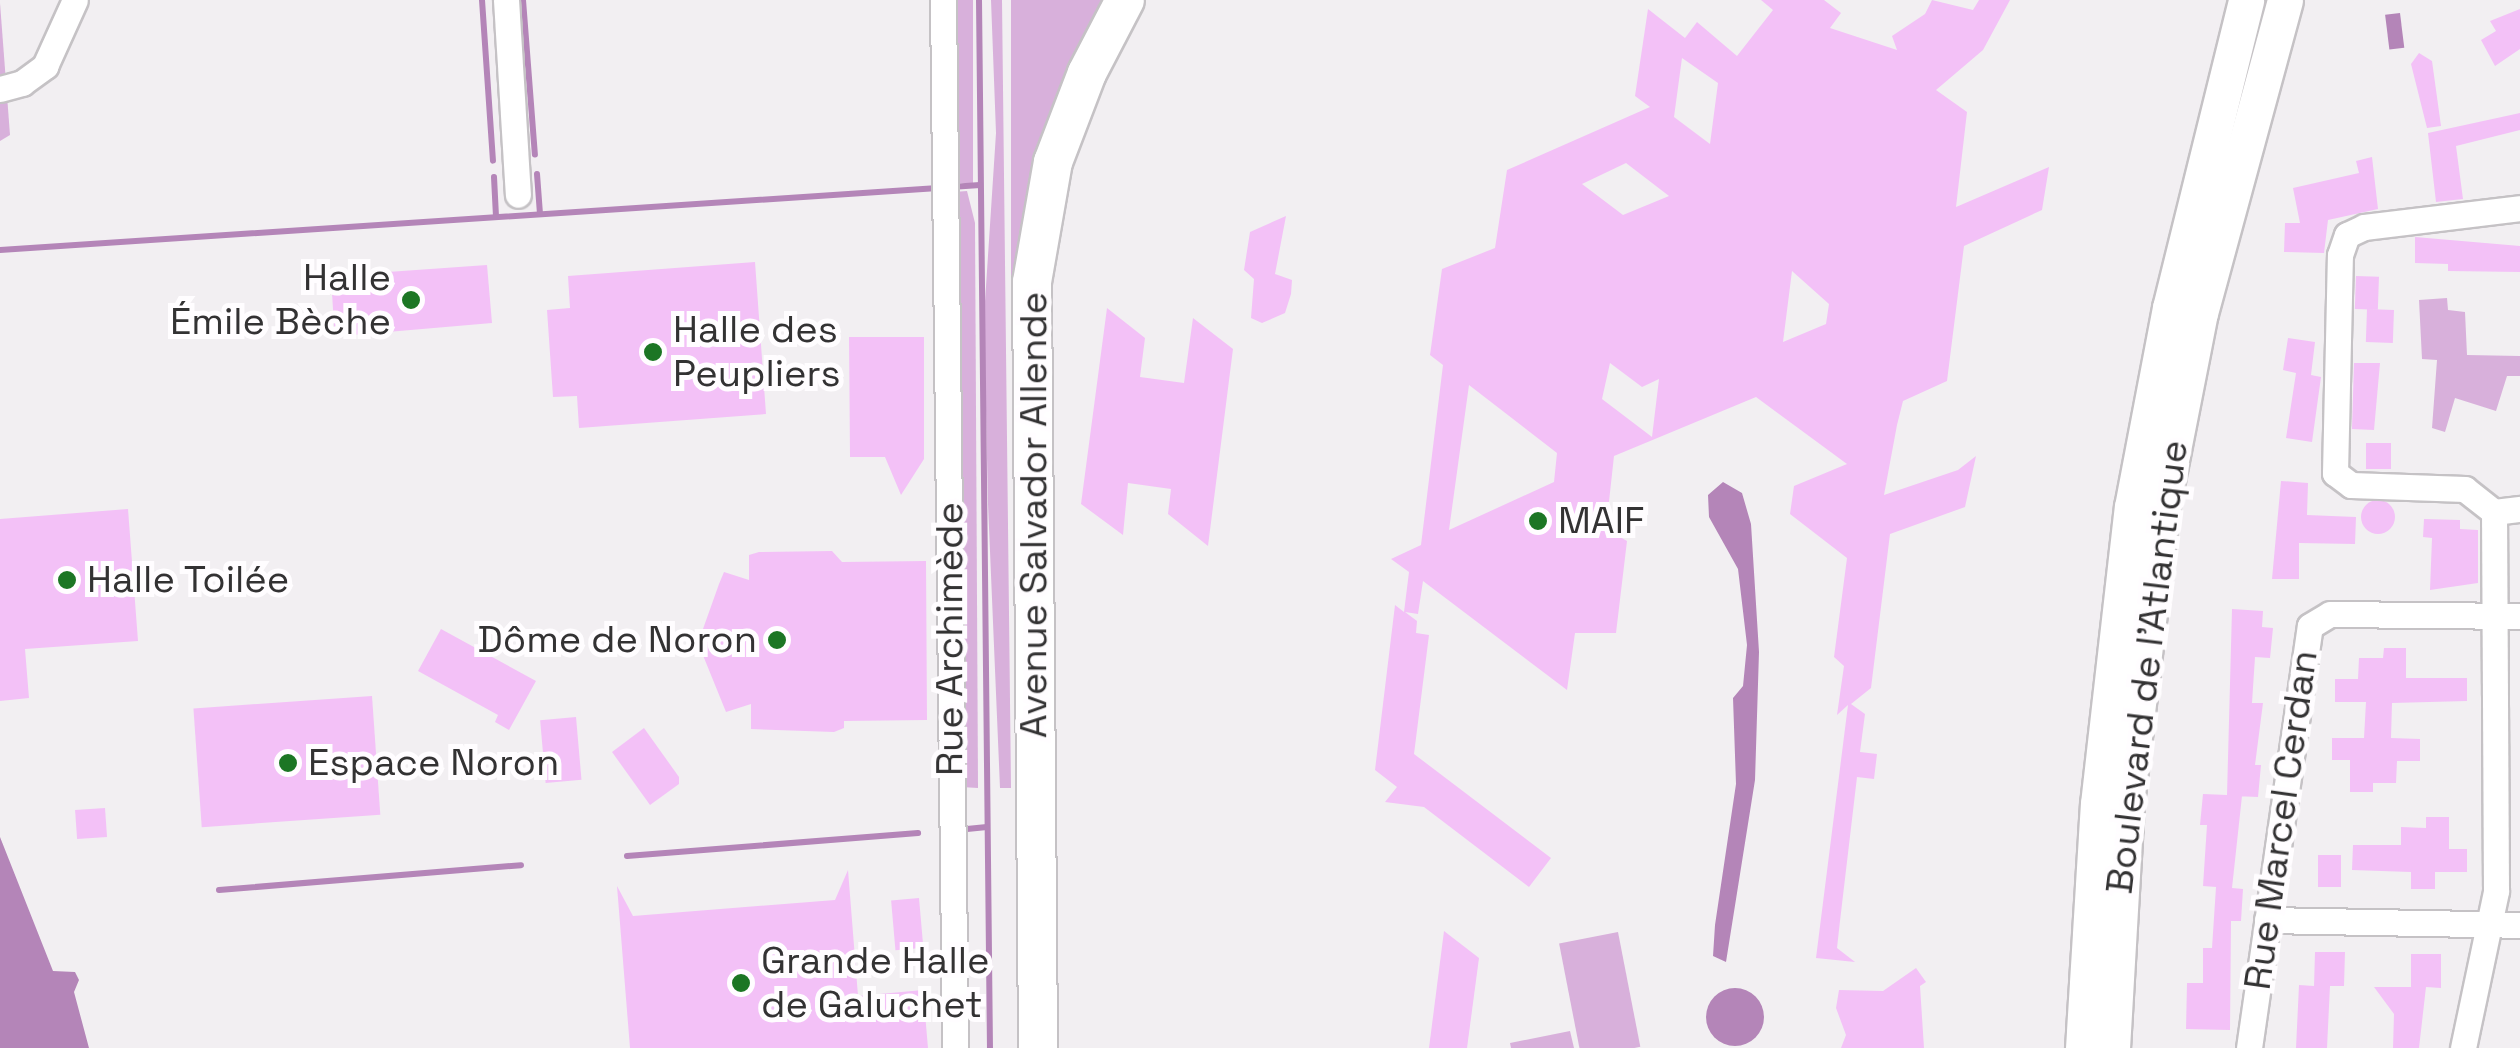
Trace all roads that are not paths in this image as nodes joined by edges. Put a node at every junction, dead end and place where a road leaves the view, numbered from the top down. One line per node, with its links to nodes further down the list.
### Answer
1 (75, 0): 7 (street)
2 (506, 0): 8 (street)
3 (943, 0): 15 (street, Rue Archimède)
4 (1125, 0): 16 (main road, Avenue Salvador Allende)
5 (2246, 0): 17 (main road, Boulevard de l'Atlantique)
6 (2285, 0): 18 (main road, Boulevard de l'Atlantique)
7 (0, 89)
8 (518, 195)
9 (2520, 208): 10 (street)
10 (2507, 511): 11 (street)
11 (2508, 616): 12 (street, Rue Marcel Cerdan); 13 (street)
12 (2267, 920): 13 (street); 19 (street, Rue Marcel Cerdan)
13 (2488, 924): 14 (street); 20 (street)
14 (2520, 925)
15 (955, 1048)
16 (1038, 1048)
17 (2083, 1048)
18 (2112, 1048)
19 (2250, 1048)
20 (2464, 1048)

